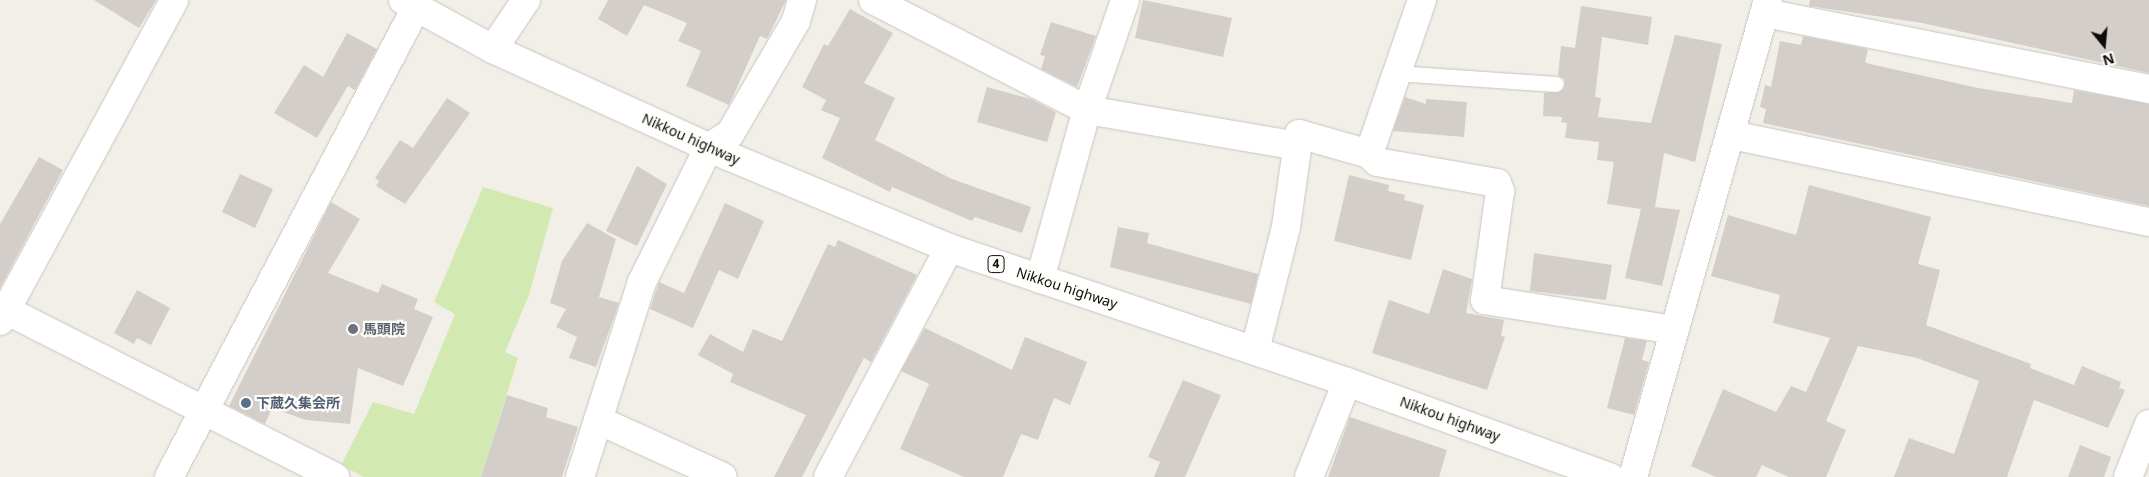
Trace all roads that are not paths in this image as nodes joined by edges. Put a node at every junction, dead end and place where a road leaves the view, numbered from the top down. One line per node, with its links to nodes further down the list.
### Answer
1 (174, 0): 21 (main road)
2 (526, 0): 9 (main road)
3 (802, 0): 16 (main road)
4 (873, 0): 13 (main road)
5 (1125, 0): 13 (main road)
6 (1422, 0): 10 (main road)
7 (410, 4): 9 (main road, Nikkou highway / 4); 25 (main road)
8 (1766, 6): 12 (main road); 14 (main road)
9 (493, 49): 16 (main road, Nikkou highway / 4)
10 (1396, 73): 11 (lane); 17 (main road)
11 (1556, 84)
12 (2149, 89)
13 (1087, 110): 15 (main road); 20 (main road)
14 (1732, 135): 18 (main road); 22 (main road)
15 (1298, 146): 17 (main road); 23 (main road)
16 (709, 147): 19 (main road, Nikkou highway / 4); 26 (main road)
17 (1369, 154): 22 (main road)
18 (2149, 222)
19 (950, 248): 20 (main road, Nikkou highway / 4); 32 (main road)
20 (1040, 279): 23 (main road, Nikkou highway / 4)
21 (2, 313): 25 (main road)
22 (1675, 330): 35 (main road)
23 (1255, 350): 24 (main road, Nikkou highway / 4)
24 (1347, 382): 33 (main road); 34 (main road, Nikkou highway / 4)
25 (204, 411): 28 (main road); 29 (main road)
26 (598, 420): 30 (main road); 31 (main road)
27 (2149, 424): 36 (main road)
28 (169, 477)
29 (335, 477)
30 (580, 477)
31 (723, 477)
32 (828, 477)
33 (1309, 477)
34 (1610, 477)
35 (1633, 477)
36 (2128, 477)

